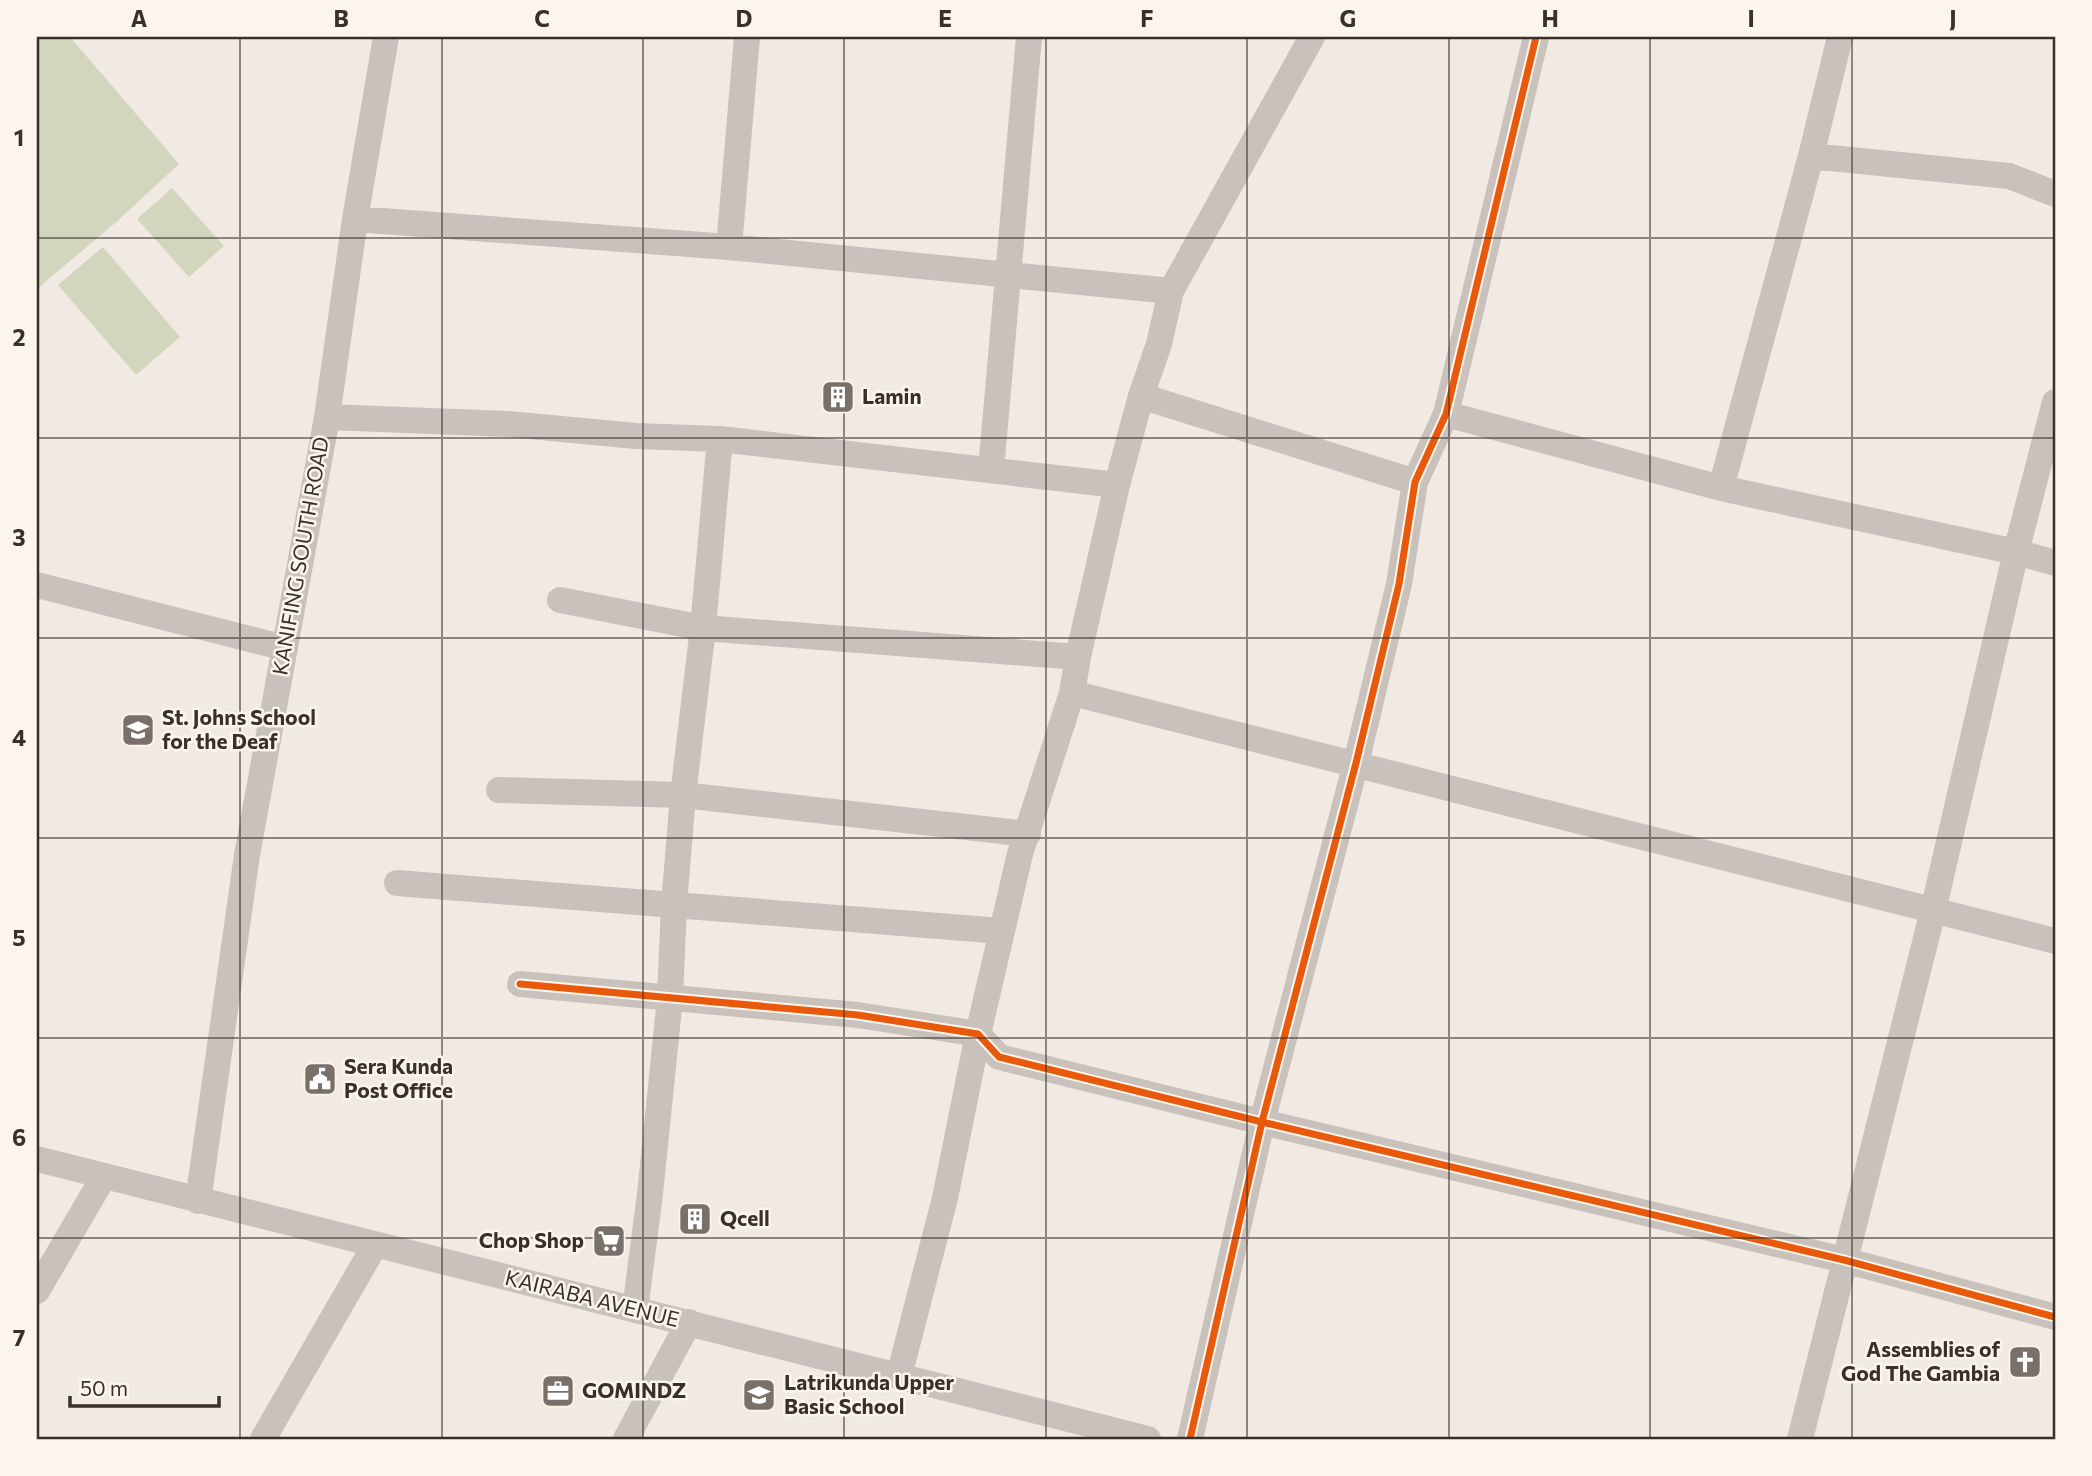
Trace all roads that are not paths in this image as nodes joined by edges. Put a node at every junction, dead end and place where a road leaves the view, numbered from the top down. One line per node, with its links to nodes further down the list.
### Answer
1 (386, 37): 9 (street, KANIFING SOUTH ROAD)
2 (747, 37): 10 (street)
3 (1029, 37): 11 (street)
4 (1312, 37): 12 (street)
5 (1536, 37): 15 (street)
6 (1840, 37): 7 (street)
7 (1811, 156): 8 (street); 21 (street)
8 (2055, 194)
9 (355, 219): 10 (street); 16 (street, KANIFING SOUTH ROAD)
10 (729, 247): 11 (street)
11 (1008, 276): 12 (street); 18 (street)
12 (1171, 291): 13 (street)
13 (1141, 397): 19 (street); 20 (street)
14 (2055, 402): 22 (street)
15 (1446, 414): 19 (street); 21 (street)
16 (327, 417): 17 (street); 27 (street, KANIFING SOUTH ROAD)
17 (720, 439): 18 (street); 26 (street)
18 (991, 470): 20 (street)
19 (1415, 482): 30 (street)
20 (1117, 485): 28 (street)
21 (1721, 488): 22 (street)
22 (2016, 552): 23 (street); 36 (street)
23 (2055, 563)
24 (37, 585): 27 (street)
25 (560, 600): 26 (street)
26 (703, 628): 28 (street); 32 (street)
27 (285, 648): 45 (street, KANIFING SOUTH ROAD)
28 (1078, 657): 29 (street)
29 (1072, 693): 30 (street); 33 (street)
30 (1356, 763): 36 (street); 42 (street)
31 (499, 790): 32 (street)
32 (683, 795): 33 (street); 35 (street)
33 (1028, 834): 37 (street)
34 (397, 883): 35 (street)
35 (674, 905): 37 (street); 40 (street)
36 (1933, 911): 38 (street); 47 (street)
37 (1002, 931): 41 (street)
38 (2055, 941)
39 (520, 984): 40 (street)
40 (670, 998): 41 (street); 49 (street)
41 (978, 1034): 42 (street); 52 (street)
42 (1262, 1122): 47 (street); 56 (street)
43 (37, 1160): 44 (street, KAIRABA AVENUE)
44 (104, 1176): 45 (street, KAIRABA AVENUE); 48 (street)
45 (198, 1201): 46 (street, KAIRABA AVENUE)
46 (375, 1245): 49 (street, KAIRABA AVENUE); 53 (street)
47 (1844, 1260): 50 (street); 57 (street)
48 (37, 1291)
49 (635, 1310): 51 (street, KAIRABA AVENUE)
50 (2055, 1317)
51 (689, 1322): 52 (street, KAIRABA AVENUE); 54 (street)
52 (899, 1376): 55 (street, KAIRABA AVENUE)
53 (263, 1439)
54 (626, 1439)
55 (1148, 1439)
56 (1190, 1439)
57 (1800, 1439)

